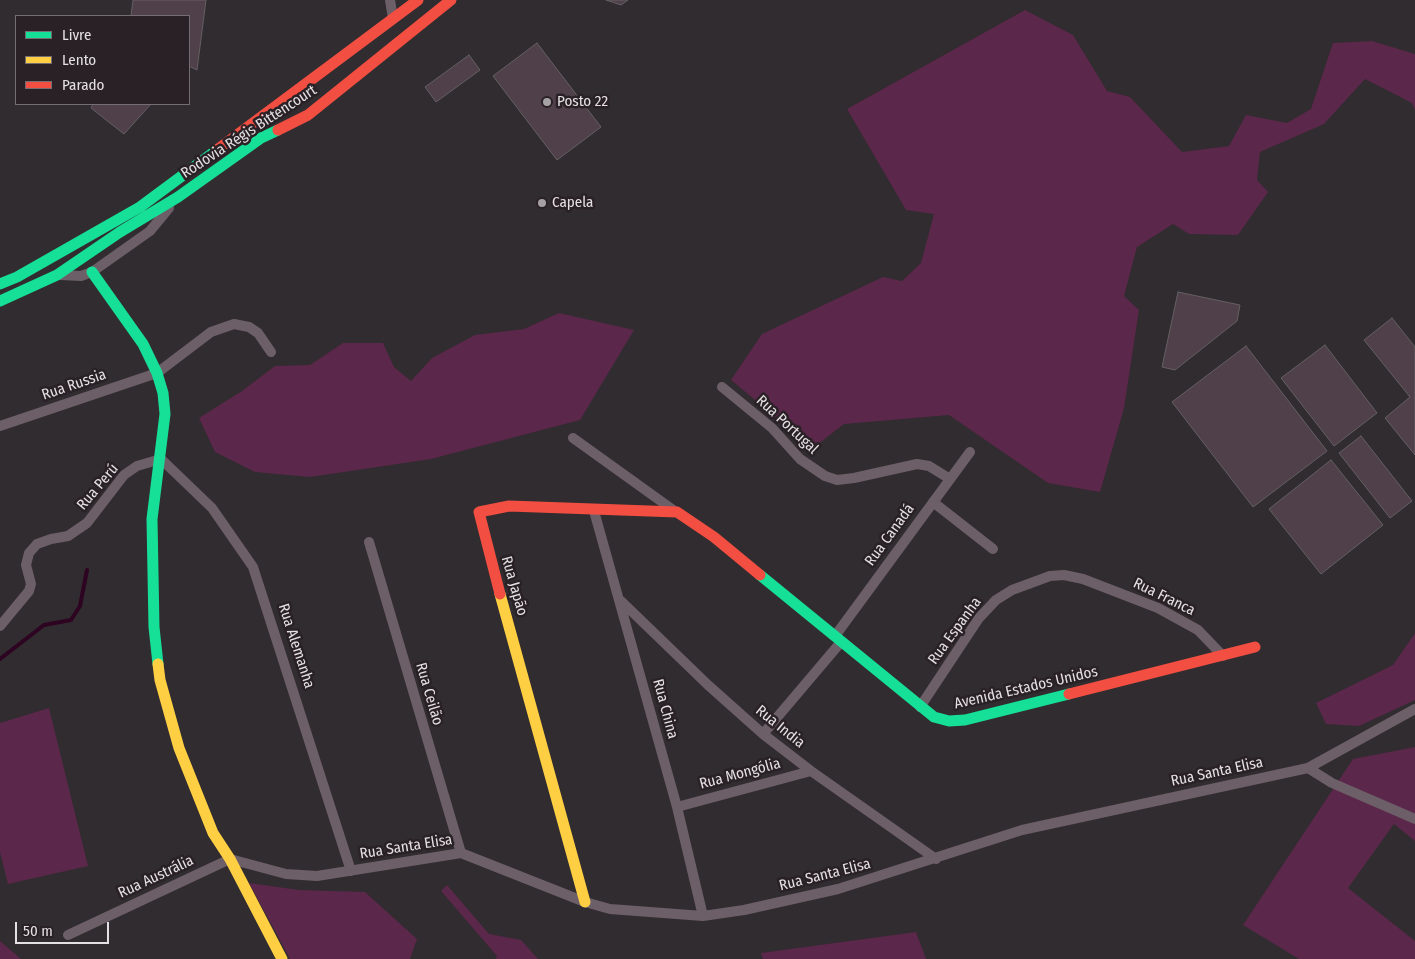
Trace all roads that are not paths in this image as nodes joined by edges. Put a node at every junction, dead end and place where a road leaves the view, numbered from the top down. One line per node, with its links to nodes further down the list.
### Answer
1 (390, 0): 4 (street)
2 (418, 0): 4 (main road, Rodovia Régis Bittencourt)
3 (451, 0): 5 (main road, Rodovia Régis Bittencourt)
4 (393, 19): 8 (main road, Rodovia Régis Bittencourt)
5 (178, 197): 6 (street); 7 (main road, Rodovia Régis Bittencourt)
6 (92, 272): 7 (street); 11 (main road)
7 (57, 275): 9 (main road, Rodovia Régis Bittencourt)
8 (0, 284)
9 (0, 301)
10 (271, 352): 11 (street, Rua Russia)
11 (157, 373): 13 (street, Rua Russia); 16 (main road)
12 (722, 387): 17 (street, Rua Portugal)
13 (0, 426)
14 (573, 438): 20 (street)
15 (970, 452): 17 (street, Rua Canadá)
16 (161, 459): 25 (street, Rua Perú); 37 (main road); 39 (street, Rua Alemanha)
17 (950, 479): 18 (street, Rua Canadá)
18 (933, 502): 22 (street); 26 (street, Rua Canadá)
19 (594, 510): 20 (main road, Rua Japão); 24 (street, Rua China); 40 (main road, Rua Japão)
20 (677, 512): 26 (main road, Avenida Estados Unidos)
21 (369, 542): 36 (street, Rua Ceilão)
22 (993, 549)
23 (1083, 579): 28 (street, Rua Franca); 29 (street, Rua Espanha)
24 (620, 600): 31 (street, Rua India); 34 (street, Rua China)
25 (0, 626)
26 (838, 639): 29 (main road, Avenida Estados Unidos); 31 (street, Rua Canadá)
27 (1255, 647): 28 (main road, Avenida Estados Unidos)
28 (1223, 656): 29 (main road, Avenida Estados Unidos)
29 (920, 707)
30 (1415, 709): 32 (street, Rua Santa Elisa)
31 (763, 734): 33 (street, Rua India)
32 (1308, 768): 35 (street); 38 (street, Rua Santa Elisa)
33 (811, 771): 34 (street, Rua Mongólia); 38 (street, Rua India)
34 (677, 807): 41 (street, Rua China)
35 (1415, 819)
36 (461, 853): 39 (street, Rua Santa Elisa); 40 (street, Rua Santa Elisa)
37 (230, 859): 39 (street, Rua Santa Elisa); 42 (street, Rua Austrália); 43 (main road)
38 (936, 859): 41 (street, Rua Santa Elisa)
39 (352, 871)
40 (585, 902): 41 (street, Rua Santa Elisa)
41 (703, 916)
42 (68, 935)
43 (282, 959)

